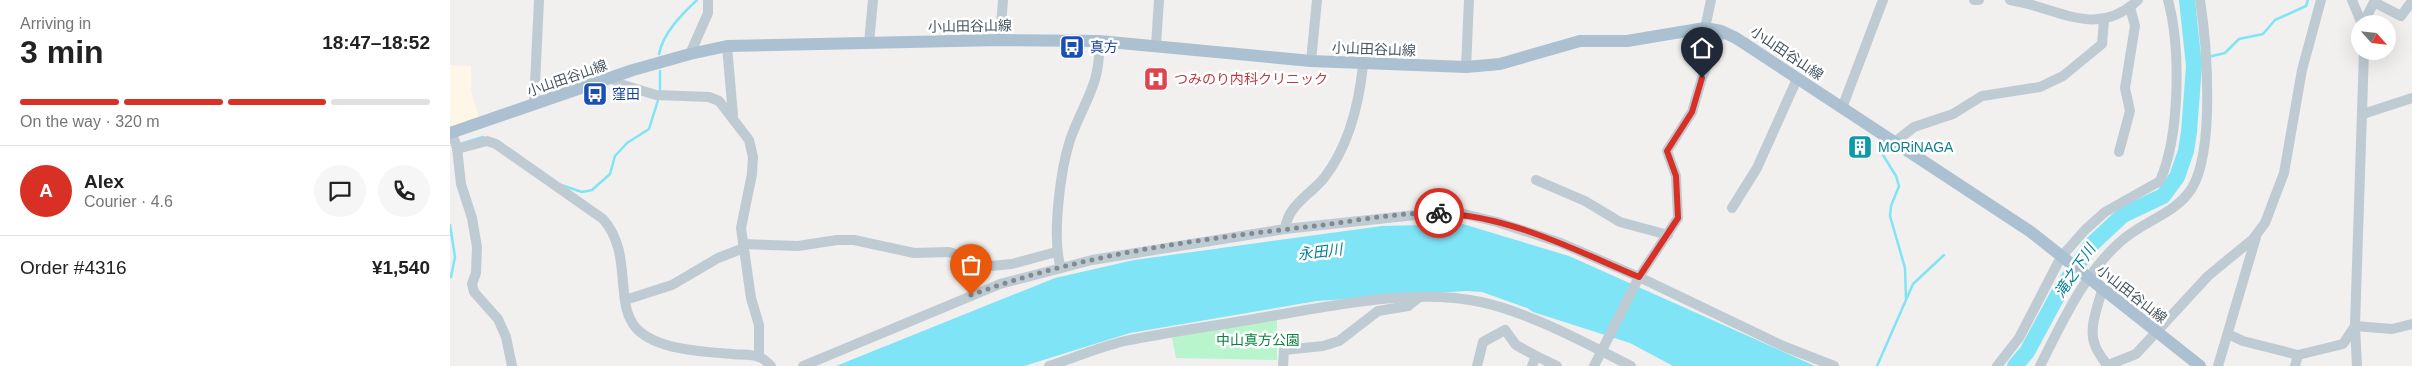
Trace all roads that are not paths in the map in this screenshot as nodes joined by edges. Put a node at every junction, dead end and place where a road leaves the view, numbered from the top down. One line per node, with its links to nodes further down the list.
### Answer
1 (539, 0): 37 (street)
2 (708, 0): 29 (street)
3 (873, 0): 26 (street)
4 (1003, 0): 24 (street)
5 (1159, 0): 27 (street)
6 (1317, 0): 31 (street)
7 (1469, 0): 33 (street)
8 (1711, 0): 22 (street)
9 (1883, 0): 38 (street)
10 (1974, 0): 11 (street)
11 (1979, 0)
12 (2010, 0): 21 (street)
13 (2168, 0): 51 (street)
14 (2200, 0): 54 (street)
15 (2321, 0): 48 (street)
16 (2352, 0): 19 (street)
17 (2412, 2): 20 (street)
18 (2134, 4): 21 (street); 43 (street)
19 (2358, 15)
20 (2367, 15)
21 (2104, 20): 42 (street)
22 (1704, 28): 23 (main road, 小山田谷山線); 33 (main road, 小山田谷山線)
23 (1722, 31): 35 (main road, 小山田谷山線); 47 (street)
24 (1000, 40): 25 (main road, 小山田谷山線); 26 (main road, 小山田谷山線)
25 (1099, 41): 27 (main road, 小山田谷山線); 50 (street)
26 (869, 43): 28 (main road, 小山田谷山線)
27 (1156, 45): 31 (main road, 小山田谷山線)
28 (727, 46): 29 (main road, 小山田谷山線); 40 (street)
29 (690, 54): 34 (main road, 小山田谷山線)
30 (2364, 60): 39 (street)
31 (1311, 62): 32 (main road, 小山田谷山線)
32 (1363, 65): 33 (main road, 小山田谷山線); 46 (street)
33 (1466, 67)
34 (613, 78): 37 (main road, 小山田谷山線); 40 (street)
35 (1797, 79): 38 (main road, 小山田谷山線); 45 (street)
36 (2412, 98): 39 (street)
37 (534, 105): 41 (main road, 小山田谷山線)
38 (1842, 108): 42 (main road, 小山田谷山線)
39 (2363, 114): 59 (street)
40 (733, 115): 49 (street)
41 (454, 141): 57 (street); 66 (street)
42 (1895, 142): 51 (main road, 小山田谷山線)
43 (2119, 152)
44 (1536, 180): 47 (street)
45 (1732, 208)
46 (1285, 229): 52 (street); 53 (street)
47 (1668, 235): 53 (street)
48 (2256, 236): 60 (street); 61 (street)
49 (744, 246): 50 (street); 57 (street); 64 (street)
50 (1056, 252): 52 (street)
51 (2063, 259): 54 (main road, 小山田谷山線); 76 (street)
52 (1060, 268): 68 (street)
53 (1639, 277): 62 (street); 75 (street)
54 (2087, 278): 55 (main road, 小山田谷山線); 77 (street)
55 (2102, 290): 60 (main road, 小山田谷山線); 78 (street)
56 (1418, 298): 62 (street); 69 (street); 70 (street)
57 (625, 300): 64 (street)
58 (2412, 324): 59 (street)
59 (2354, 326): 63 (street); 82 (street)
60 (2156, 333): 78 (street); 79 (main road, 小山田谷山線)
61 (2228, 334): 63 (street); 80 (street)
62 (1604, 350): 73 (street); 74 (street)
63 (2298, 354): 81 (street)
64 (759, 357): 67 (street)
65 (1534, 361): 71 (street); 72 (street)
66 (512, 366)
67 (771, 366)
68 (803, 366)
69 (1049, 366)
70 (1283, 366)
71 (1477, 366)
72 (1557, 366)
73 (1594, 366)
74 (1631, 366)
75 (1834, 366)
76 (1997, 366)
77 (2040, 366)
78 (2106, 366)
79 (2200, 366)
80 (2218, 366)
81 (2295, 366)
82 (2357, 366)

